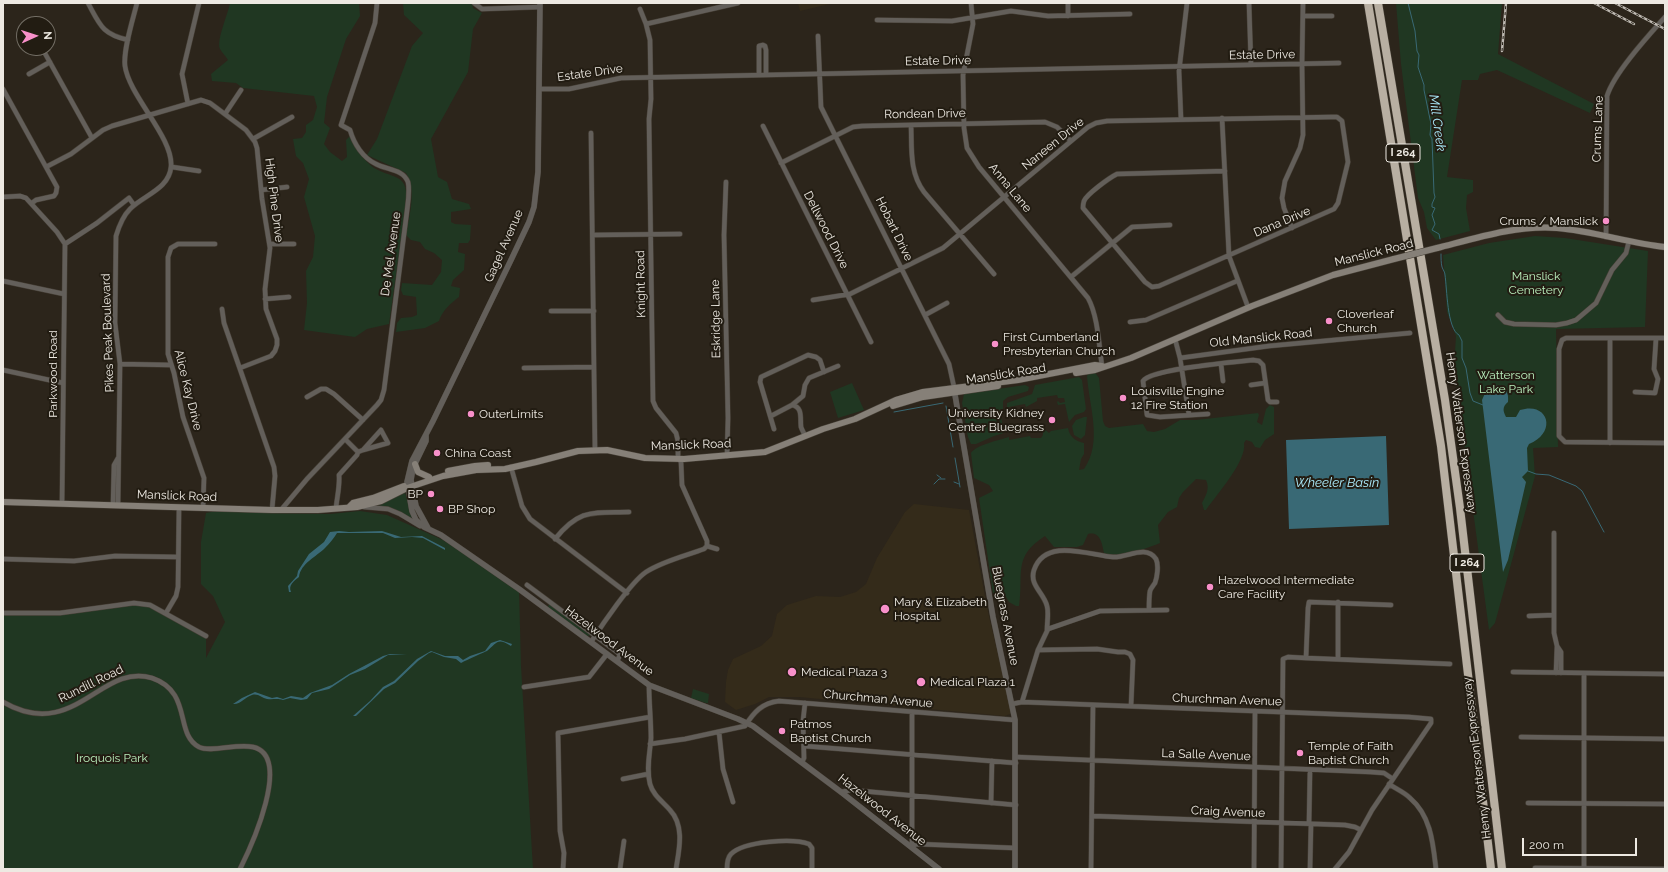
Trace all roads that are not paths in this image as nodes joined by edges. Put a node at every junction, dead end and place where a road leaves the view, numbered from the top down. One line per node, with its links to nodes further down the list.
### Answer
1 (88, 3): 27 (street)
2 (137, 3): 27 (street)
3 (199, 3): 45 (street)
4 (377, 3): 136 (street, De Mel Avenue)
5 (474, 3): 16 (street)
6 (735, 3): 25 (street)
7 (971, 3): 23 (street, Anna Lane)
8 (1068, 3): 19 (street)
9 (1187, 3): 35 (street)
10 (1249, 3): 34 (street)
11 (1303, 3): 20 (street)
12 (1362, 3): 31 (highway)
13 (1368, 3): 31 (highway, I 264)
14 (1378, 3): 28 (highway, Henry Watterson Expressway / I 264)
15 (1383, 3): 28 (highway)
16 (540, 5): 43 (street, Gagel Avenue)
17 (640, 9): 25 (street, Knight Road)
18 (1130, 14): 19 (street)
19 (1068, 16): 23 (street)
20 (1303, 16): 21 (street); 33 (street)
21 (1332, 16)
22 (1665, 17): 79 (street, Crums Lane)
23 (973, 18): 24 (street); 36 (street, Anna Lane)
24 (877, 20)
25 (646, 24): 41 (street, Knight Road)
26 (818, 36): 37 (street, Hobart Drive)
27 (128, 40): 47 (street)
28 (1385, 46): 241 (highway, Henry Watterson Expressway / I 264)
29 (47, 56): 30 (street)
30 (50, 62): 38 (street); 58 (street)
31 (1377, 62): 245 (highway, Henry Watterson Expressway / I 264)
32 (1339, 63): 33 (street, Estate Drive)
33 (1302, 64): 34 (street, Estate Drive); 49 (street)
34 (1251, 65): 35 (street, Estate Drive)
35 (1179, 66): 36 (street, Estate Drive); 51 (street)
36 (964, 71): 37 (street, Estate Drive); 53 (street, Anna Lane)
37 (819, 73): 39 (street, Estate Drive); 57 (street, Hobart Drive)
38 (29, 74)
39 (766, 74): 40 (street, Estate Drive); 40 (street)
40 (760, 75): 41 (street, Estate Drive)
41 (651, 77): 43 (street, Estate Drive); 75 (street, Knight Road)
42 (3, 89): 62 (street)
43 (539, 89): 138 (street, Gagel Avenue)
44 (242, 90): 46 (street)
45 (188, 104): 46 (street, High Pine Drive); 47 (street, High Pine Drive)
46 (225, 114): 59 (street, High Pine Drive)
47 (149, 115): 58 (street, High Pine Drive); 63 (street)
48 (292, 117): 59 (street)
49 (1303, 117): 50 (street, Naneen Drive); 52 (street, Naneen Drive); 74 (street)
50 (1222, 118): 51 (street, Naneen Drive); 65 (street)
51 (1181, 119): 60 (street, Naneen Drive)
52 (1340, 120): 74 (street, Dana Drive)
53 (964, 124): 54 (street, Rondean Drive); 60 (street, Rondean Drive); 70 (street, Anna Lane)
54 (911, 125): 57 (street, Rondean Drive); 78 (street)
55 (763, 126): 61 (street, Dellwood Drive)
56 (591, 133): 77 (street)
57 (836, 136): 61 (street, Rondean Drive); 88 (street, Hobart Drive)
58 (92, 138): 62 (street, High Pine Drive)
59 (253, 139): 68 (street, High Pine Drive)
60 (1072, 141): 70 (street, Naneen Drive)
61 (781, 163): 94 (street, Dellwood Drive)
62 (46, 167): 71 (street)
63 (172, 167): 64 (street); 72 (street, Pikes Peak Boulevard)
64 (200, 171)
65 (1225, 172): 81 (street); 87 (street)
66 (726, 182): 145 (street, Eskridge Lane)
67 (287, 187): 68 (street)
68 (261, 190): 84 (street, High Pine Drive)
69 (3, 197): 71 (street)
70 (1005, 197): 78 (street, Naneen Drive); 90 (street, Anna Lane)
71 (32, 204): 82 (street)
72 (134, 205): 82 (street); 113 (street, Pikes Peak Boulevard)
73 (1170, 225): 81 (street)
74 (1292, 228): 87 (street, Dana Drive)
75 (650, 234): 76 (street); 77 (street); 146 (street, Knight Road)
76 (680, 234)
77 (593, 235): 102 (street)
78 (960, 235): 88 (street, Naneen Drive); 89 (street)
79 (1606, 237): 80 (main road, Manslick Road); 99 (main road, Manslick Road, bridge)
80 (1629, 242): 86 (main road, Manslick Road); 104 (street)
81 (1112, 243): 87 (street, Dana Drive); 90 (street)
82 (64, 244): 93 (street, Parkwood Road)
83 (216, 244): 115 (street, Alice Kay Drive)
84 (270, 244): 85 (street); 96 (street, High Pine Drive)
85 (294, 244)
86 (1665, 247)
87 (1229, 256): 92 (street)
88 (902, 269): 94 (street, Naneen Drive); 103 (street, Hobart Drive)
89 (994, 274)
90 (1072, 277): 117 (street, Anna Lane)
91 (3, 281): 93 (street)
92 (1237, 281): 99 (street); 105 (street)
93 (64, 294): 125 (street, Parkwood Road)
94 (847, 296): 97 (street, Naneen Drive); 111 (street, Dellwood Drive)
95 (289, 298): 96 (street)
96 (265, 299): 119 (street, High Pine Drive)
97 (813, 300)
98 (948, 303): 103 (street)
99 (1248, 308): 110 (main road, Manslick Road)
100 (222, 309): 119 (street)
101 (551, 311): 102 (street)
102 (594, 311): 118 (street)
103 (925, 315): 128 (street, Hobart Drive)
104 (1498, 315)
105 (1130, 322)
106 (1410, 332): 112 (street, Old Manslick Road)
107 (1610, 338): 109 (street); 141 (street); 141 (street)
108 (1665, 338): 109 (street)
109 (1656, 339): 129 (street)
110 (1175, 340): 112 (street); 117 (main road, Manslick Road)
111 (871, 342)
112 (1180, 358): 121 (street)
113 (120, 364): 115 (street); 154 (street, Pikes Peak Boulevard)
114 (1221, 364): 121 (street); 124 (street); 126 (street)
115 (171, 365): 158 (street, Alice Kay Drive)
116 (838, 366): 123 (street)
117 (1102, 366): 128 (main road, Manslick Road)
118 (594, 367): 120 (street); 143 (street)
119 (240, 368): 160 (street)
120 (524, 368)
121 (1182, 369): 134 (street); 134 (street)
122 (3, 370): 125 (street)
123 (824, 372): 132 (street); 135 (street)
124 (1223, 381)
125 (63, 383): 153 (street, Parkwood Road)
126 (1265, 383): 127 (street); 131 (street)
127 (1252, 385)
128 (954, 390): 139 (main road, Manslick Road); 201 (street, Bluegrass Avenue)
129 (1635, 392)
130 (308, 397): 136 (street)
131 (1277, 402)
132 (792, 405): 135 (street); 139 (street)
133 (1208, 414): 134 (street)
134 (1189, 415)
135 (771, 416): 137 (street)
136 (363, 420): 140 (street, De Mel Avenue)
137 (774, 429)
138 (426, 435): 147 (street, Gagel Avenue); 151 (street, Gagel Avenue)
139 (805, 436): 145 (main road, Manslick Road)
140 (345, 439): 144 (street); 161 (street, De Mel Avenue)
141 (1610, 442): 142 (street)
142 (1665, 443)
143 (596, 450): 146 (main road, Manslick Road); 148 (main road, Manslick Road)
144 (360, 451): 144 (street); 159 (street)
145 (727, 456): 146 (main road, Manslick Road)
146 (679, 459): 166 (street, Knight Road)
147 (415, 464): 150 (main road); 151 (street, Gagel Avenue)
148 (511, 467): 149 (main road, Manslick Road); 165 (street)
149 (442, 474): 150 (main road, Manslick Road); 151 (main road, Manslick Road)
150 (429, 477): 151 (main road, Manslick Road)
151 (410, 486): 155 (main road, Manslick Road); 156 (main road, Manslick Road); 163 (street, Hazelwood Avenue)
152 (3, 502): 153 (main road, Manslick Road)
153 (62, 504): 154 (main road, Manslick Road)
154 (116, 505): 157 (main road, Manslick Road)
155 (362, 506): 156 (main road, Manslick Road); 163 (street)
156 (349, 507): 159 (main road, Manslick Road)
157 (179, 508): 158 (main road, Manslick Road); 168 (street)
158 (203, 508): 160 (main road, Manslick Road)
159 (336, 508): 161 (main road, Manslick Road)
160 (272, 510): 161 (main road, Manslick Road)
161 (281, 510)
162 (630, 512): 165 (street)
163 (426, 528): 175 (street, Hazelwood Avenue)
164 (1554, 533): 180 (street)
165 (555, 539): 171 (street)
166 (707, 546): 167 (street); 171 (street)
167 (717, 549)
168 (178, 557): 169 (street); 179 (street)
169 (3, 559)
170 (527, 586): 172 (street)
171 (627, 593): 184 (street)
172 (548, 601): 175 (street); 184 (street)
173 (1338, 602): 174 (street); 188 (street); 189 (street)
174 (1391, 605)
175 (544, 607): 185 (street, Hazelwood Avenue)
176 (1149, 609): 177 (street); 182 (street); 182 (street)
177 (1166, 610)
178 (3, 613): 179 (street)
179 (166, 613): 183 (street)
180 (1554, 615): 181 (street); 193 (street)
181 (1529, 616)
182 (1047, 630): 186 (street)
183 (206, 636)
184 (596, 636): 185 (street); 190 (street)
185 (591, 642): 187 (street, Hazelwood Avenue)
186 (1038, 650): 199 (street); 203 (street)
187 (608, 654): 190 (street, Hazelwood Avenue); 197 (street)
188 (1306, 658): 189 (street); 206 (street)
189 (1338, 659): 191 (street)
190 (617, 661): 196 (street, Hazelwood Avenue)
191 (1450, 664)
192 (1513, 672): 193 (street)
193 (1558, 673): 194 (street)
194 (1584, 673): 195 (street); 212 (street)
195 (1665, 674)
196 (649, 685): 207 (street); 209 (street, Hazelwood Avenue)
197 (524, 687)
198 (3, 702): 247 (street, Rundill Road)
199 (1022, 702): 201 (street, Churchman Avenue); 202 (street, Churchman Avenue)
200 (805, 703): 205 (street, Churchman Avenue); 209 (street, Churchman Avenue); 215 (street)
201 (1012, 704): 208 (street, Bluegrass Avenue)
202 (1093, 705): 203 (street, Churchman Avenue); 218 (street)
203 (1131, 706): 204 (street, Churchman Avenue)
204 (1255, 711): 206 (street, Churchman Avenue); 221 (street)
205 (912, 712): 208 (street, Churchman Avenue); 216 (street)
206 (1282, 712): 222 (street); 226 (street, Churchman Avenue)
207 (650, 717): 214 (street); 248 (street)
208 (1015, 720): 217 (street, Bluegrass Avenue)
209 (747, 723): 210 (street); 220 (street, Hazelwood Avenue)
210 (719, 732): 214 (street); 230 (street)
211 (1521, 737): 212 (street)
212 (1583, 738): 213 (street); 233 (street)
213 (1665, 739)
214 (650, 744): 224 (street)
215 (804, 746): 216 (street, La Salle Avenue); 220 (street)
216 (912, 755): 219 (street, La Salle Avenue); 229 (street)
217 (1016, 760): 218 (street, La Salle Avenue); 219 (street, La Salle Avenue); 235 (street, Bluegrass Avenue)
218 (1092, 760): 221 (street, La Salle Avenue); 236 (street)
219 (992, 761): 231 (street)
220 (802, 762): 228 (street, Hazelwood Avenue)
221 (1254, 766): 222 (street, La Salle Avenue); 237 (street)
222 (1282, 768): 223 (street, La Salle Avenue); 238 (street)
223 (1310, 770): 226 (street, La Salle Avenue); 239 (street)
224 (648, 774): 225 (street); 250 (street)
225 (623, 779)
226 (1393, 779): 227 (street)
227 (1389, 784): 240 (street); 260 (street)
228 (841, 792): 229 (street); 243 (street, Hazelwood Avenue)
229 (911, 796): 231 (street); 243 (street)
230 (733, 802)
231 (991, 803): 235 (street)
232 (1528, 803): 233 (street)
233 (1584, 803): 234 (street); 265 (street)
234 (1665, 804)
235 (1016, 805): 244 (street, Bluegrass Avenue)
236 (1092, 816): 237 (street, Craig Avenue); 255 (street)
237 (1254, 823): 238 (street, Craig Avenue); 256 (street)
238 (1281, 824): 239 (street, Craig Avenue); 257 (street)
239 (1310, 824): 240 (street, Craig Avenue); 258 (street)
240 (1361, 830): 259 (street)
241 (1498, 839): 263 (highway, Henry Watterson Expressway / I 264); 264 (highway)
242 (624, 841): 249 (street)
243 (912, 846): 244 (street); 253 (street, Hazelwood Avenue)
244 (1015, 848): 254 (street, Bluegrass Avenue)
245 (1488, 850): 261 (highway); 262 (highway, Henry Watterson Expressway / I 264)
246 (1535, 868): 265 (street)
247 (240, 869)
248 (563, 869)
249 (620, 869)
250 (676, 869)
251 (727, 869): 252 (street)
252 (812, 869)
253 (939, 869)
254 (1015, 869)
255 (1091, 869)
256 (1254, 869)
257 (1281, 869)
258 (1310, 869)
259 (1335, 869)
260 (1436, 869)
261 (1487, 869)
262 (1491, 869)
263 (1502, 869)
264 (1508, 869)
265 (1584, 869): 266 (street)
266 (1665, 869)

